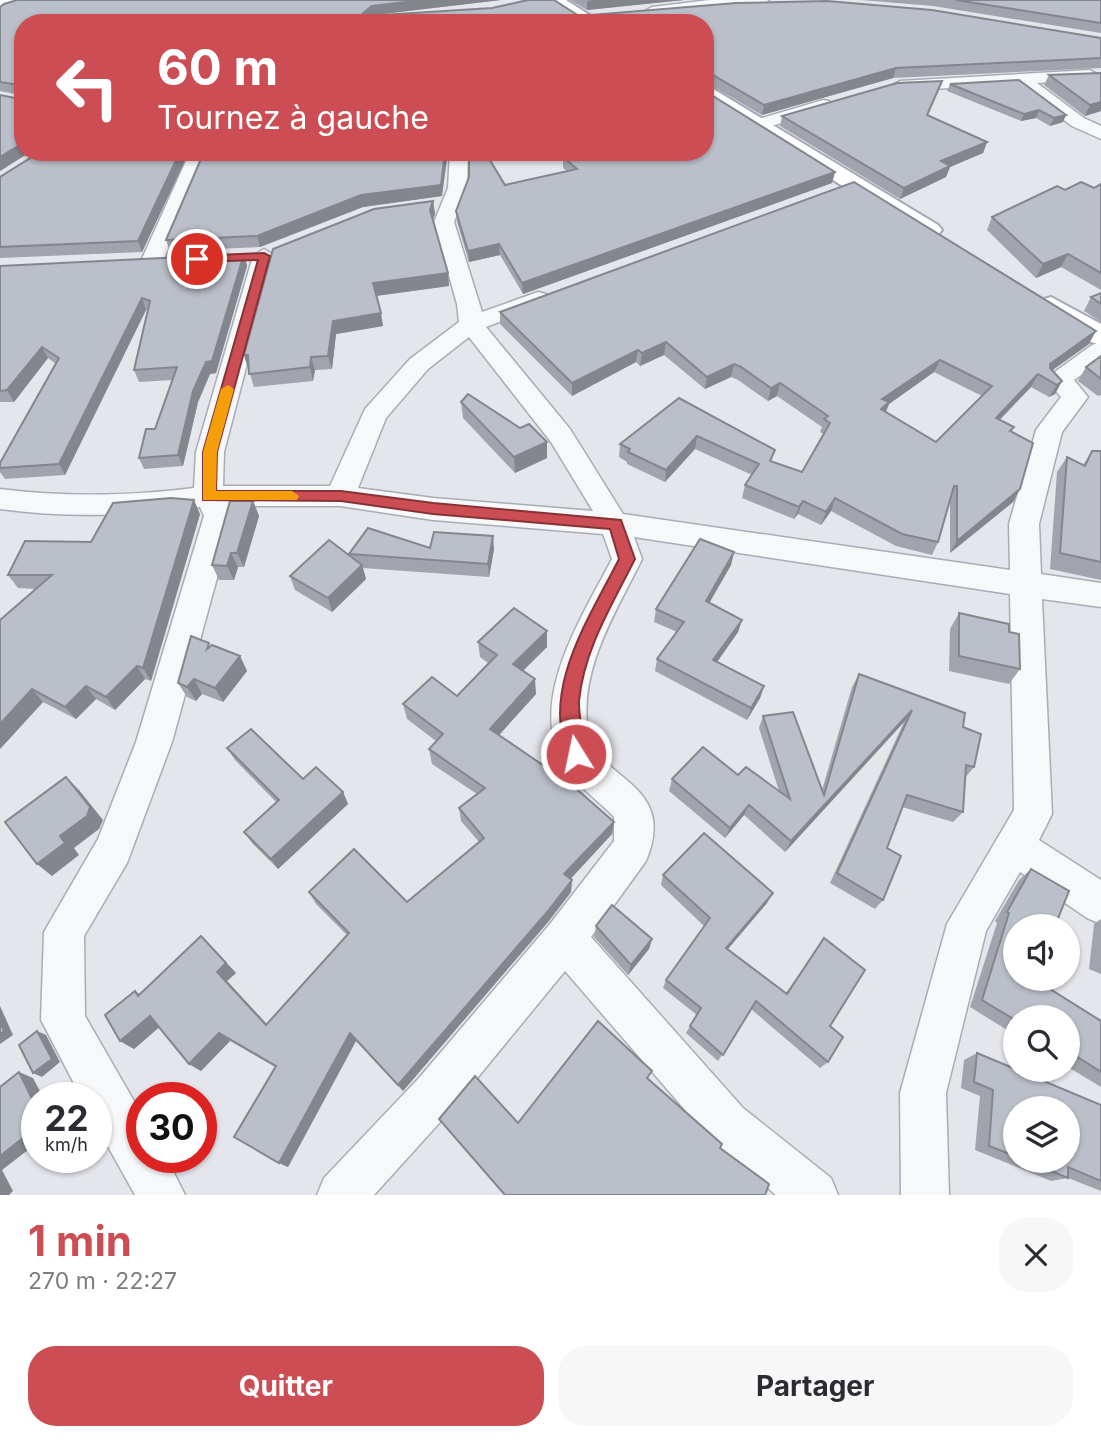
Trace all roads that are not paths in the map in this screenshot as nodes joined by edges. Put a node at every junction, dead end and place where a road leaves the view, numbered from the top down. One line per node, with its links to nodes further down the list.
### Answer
1 (11, 0): 4 (main road)
2 (554, 0): 6 (main road)
3 (777, 4): 5 (street)
4 (0, 7)
5 (632, 13)
6 (584, 14)
7 (1080, 58): 8 (street)
8 (1101, 75): 9 (street)
9 (1020, 79): 10 (street); 14 (street)
10 (881, 88)
11 (714, 95): 13 (main road)
12 (841, 100): 13 (street)
13 (761, 124): 17 (main road)
14 (1101, 133)
15 (196, 161): 24 (street)
16 (460, 161): 19 (street)
17 (858, 183): 18 (street); 21 (main road)
18 (833, 192)
19 (453, 203): 20 (street); 28 (street)
20 (426, 206)
21 (944, 240)
22 (263, 253): 30 (street)
23 (177, 260): 24 (street)
24 (152, 261): 25 (street)
25 (124, 262)
26 (559, 292): 28 (street)
27 (1035, 297): 29 (main road)
28 (471, 324): 31 (street); 33 (street)
29 (1099, 337): 34 (street)
30 (208, 496): 31 (street); 32 (street); 39 (street)
31 (341, 496): 33 (street)
32 (0, 499)
33 (616, 524): 34 (street); 38 (street)
34 (1026, 584): 35 (street); 36 (street)
35 (1101, 595)
36 (1015, 846): 37 (street); 42 (street)
37 (1101, 904)
38 (565, 939): 40 (street); 41 (street)
39 (161, 1195)
40 (341, 1195)
41 (814, 1195)
42 (925, 1195)

